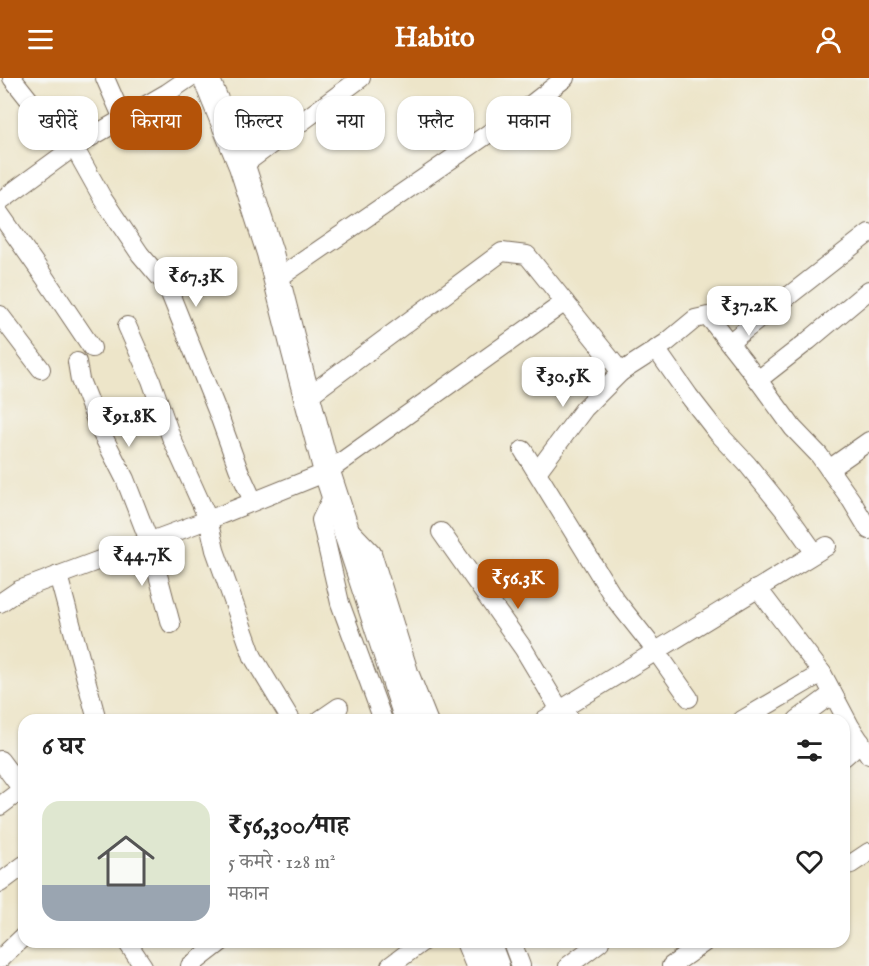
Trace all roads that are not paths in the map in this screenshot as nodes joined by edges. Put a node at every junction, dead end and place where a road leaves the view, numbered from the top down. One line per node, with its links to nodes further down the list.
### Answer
1 (12, 78): 7 (street)
2 (105, 78): 8 (street)
3 (189, 78): 9 (street)
4 (206, 78): 12 (main road)
5 (361, 78): 12 (street)
6 (565, 78): 16 (street)
7 (26, 96)
8 (113, 96)
9 (162, 96)
10 (70, 150): 13 (street)
11 (76, 150): 34 (street)
12 (242, 166): 16 (main road)
13 (0, 201)
14 (0, 214): 22 (street)
15 (869, 233): 21 (street)
16 (277, 279): 28 (main road)
17 (869, 290): 27 (street)
18 (566, 302): 26 (street); 28 (street); 33 (street)
19 (0, 315): 25 (street)
20 (127, 326): 35 (street)
21 (730, 342): 23 (street); 27 (street)
22 (92, 348)
23 (656, 349): 26 (street); 41 (street)
24 (77, 362): 39 (street)
25 (41, 369)
26 (621, 372): 32 (street)
27 (758, 380): 31 (street)
28 (307, 397): 33 (main road)
29 (869, 441): 31 (street)
30 (524, 450): 32 (street)
31 (829, 469): 37 (street)
32 (537, 471): 44 (street)
33 (330, 482): 34 (street); 36 (main road); 52 (street)
34 (253, 501): 35 (street)
35 (208, 519): 39 (street); 50 (street)
36 (344, 524): 53 (main road); 54 (street)
37 (869, 530)
38 (441, 532): 55 (street)
39 (149, 541): 40 (street); 43 (street)
40 (58, 575): 42 (street); 49 (street)
41 (756, 589): 44 (street); 45 (street)
42 (0, 603)
43 (171, 624)
44 (656, 651): 47 (street); 56 (street)
45 (822, 673): 46 (street); 57 (street)
46 (832, 693): 58 (street); 59 (street)
47 (689, 698)
48 (339, 707): 51 (street)
49 (95, 714)
50 (287, 714)
51 (329, 714)
52 (381, 714)
53 (406, 714)
54 (426, 714)
55 (556, 714)
56 (562, 714)
57 (752, 714)
58 (805, 714)
59 (843, 714)
60 (850, 726): 61 (street)
61 (865, 749): 62 (street)
62 (850, 755)
63 (0, 760): 64 (street)
64 (18, 783)
65 (18, 793): 66 (street)
66 (0, 806)
67 (869, 852): 68 (street)
68 (850, 864)
69 (18, 870): 70 (street)
70 (0, 883)
71 (18, 942): 80 (street)
72 (131, 948): 81 (street)
73 (213, 948): 82 (street)
74 (414, 948): 83 (street)
75 (468, 948): 84 (street)
76 (489, 948): 85 (main road)
77 (514, 948): 86 (street)
78 (592, 948): 87 (street)
79 (696, 948): 88 (street)
80 (0, 959)
81 (143, 966)
82 (190, 966)
83 (390, 966)
84 (475, 966)
85 (496, 966)
86 (521, 966)
87 (568, 966)
88 (670, 966)

